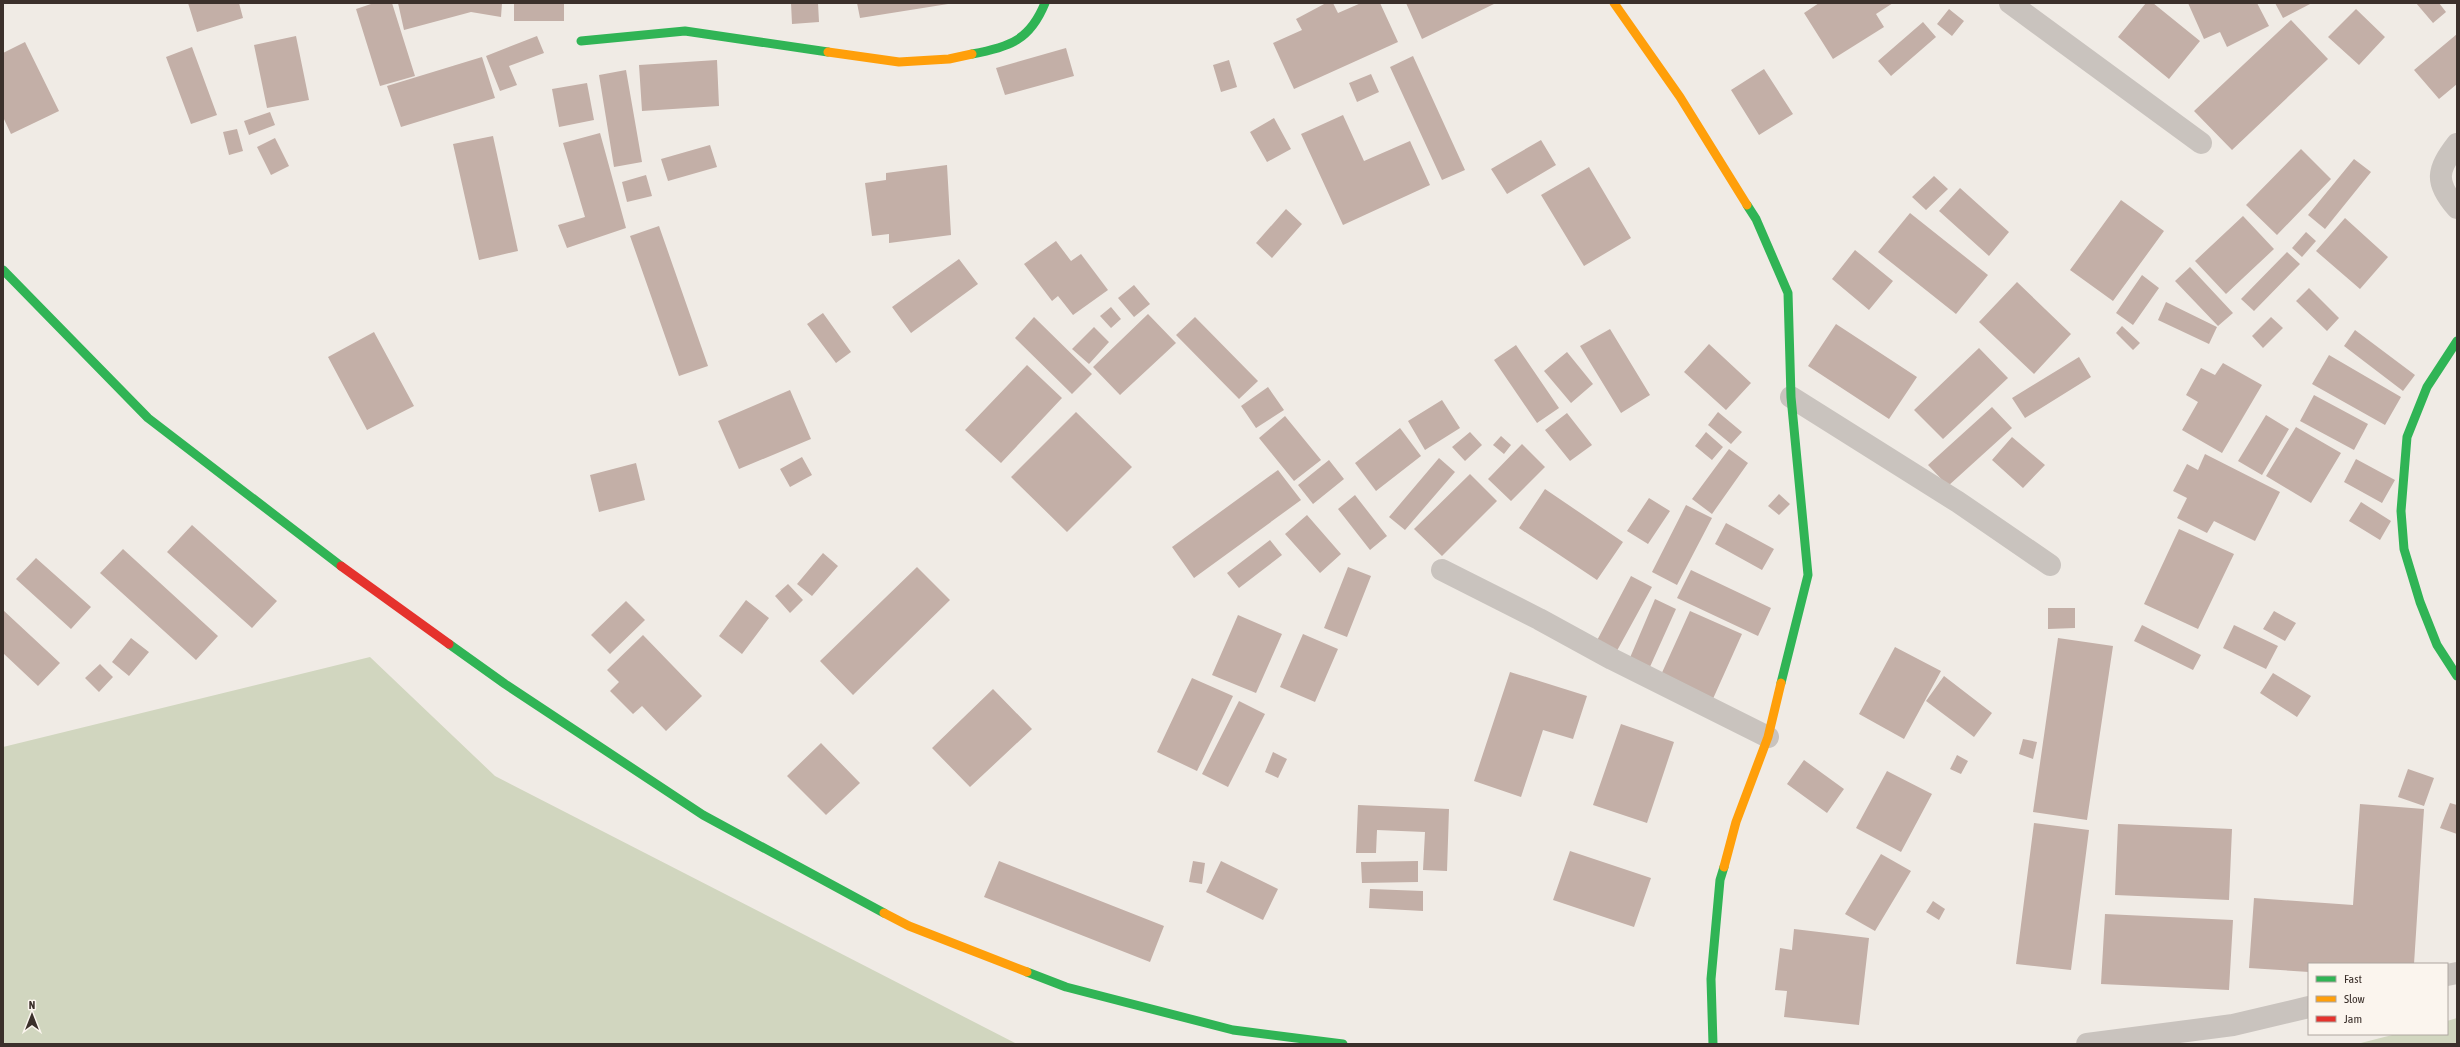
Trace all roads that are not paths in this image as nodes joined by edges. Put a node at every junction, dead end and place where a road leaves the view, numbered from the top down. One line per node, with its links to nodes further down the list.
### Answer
1 (1045, 3): 4 (street)
2 (1614, 3): 10 (street)
3 (2010, 3): 5 (street)
4 (581, 41)
5 (2201, 143)
6 (2457, 144): 7 (street)
7 (2457, 208)
8 (3, 270): 16 (street)
9 (2457, 341): 13 (street)
10 (1791, 396): 11 (street); 14 (street)
11 (2050, 565)
12 (1442, 570): 14 (street)
13 (2457, 676)
14 (1768, 737): 17 (street)
15 (2308, 1008): 18 (street)
16 (1342, 1044)
17 (1714, 1044)
18 (2087, 1044)

